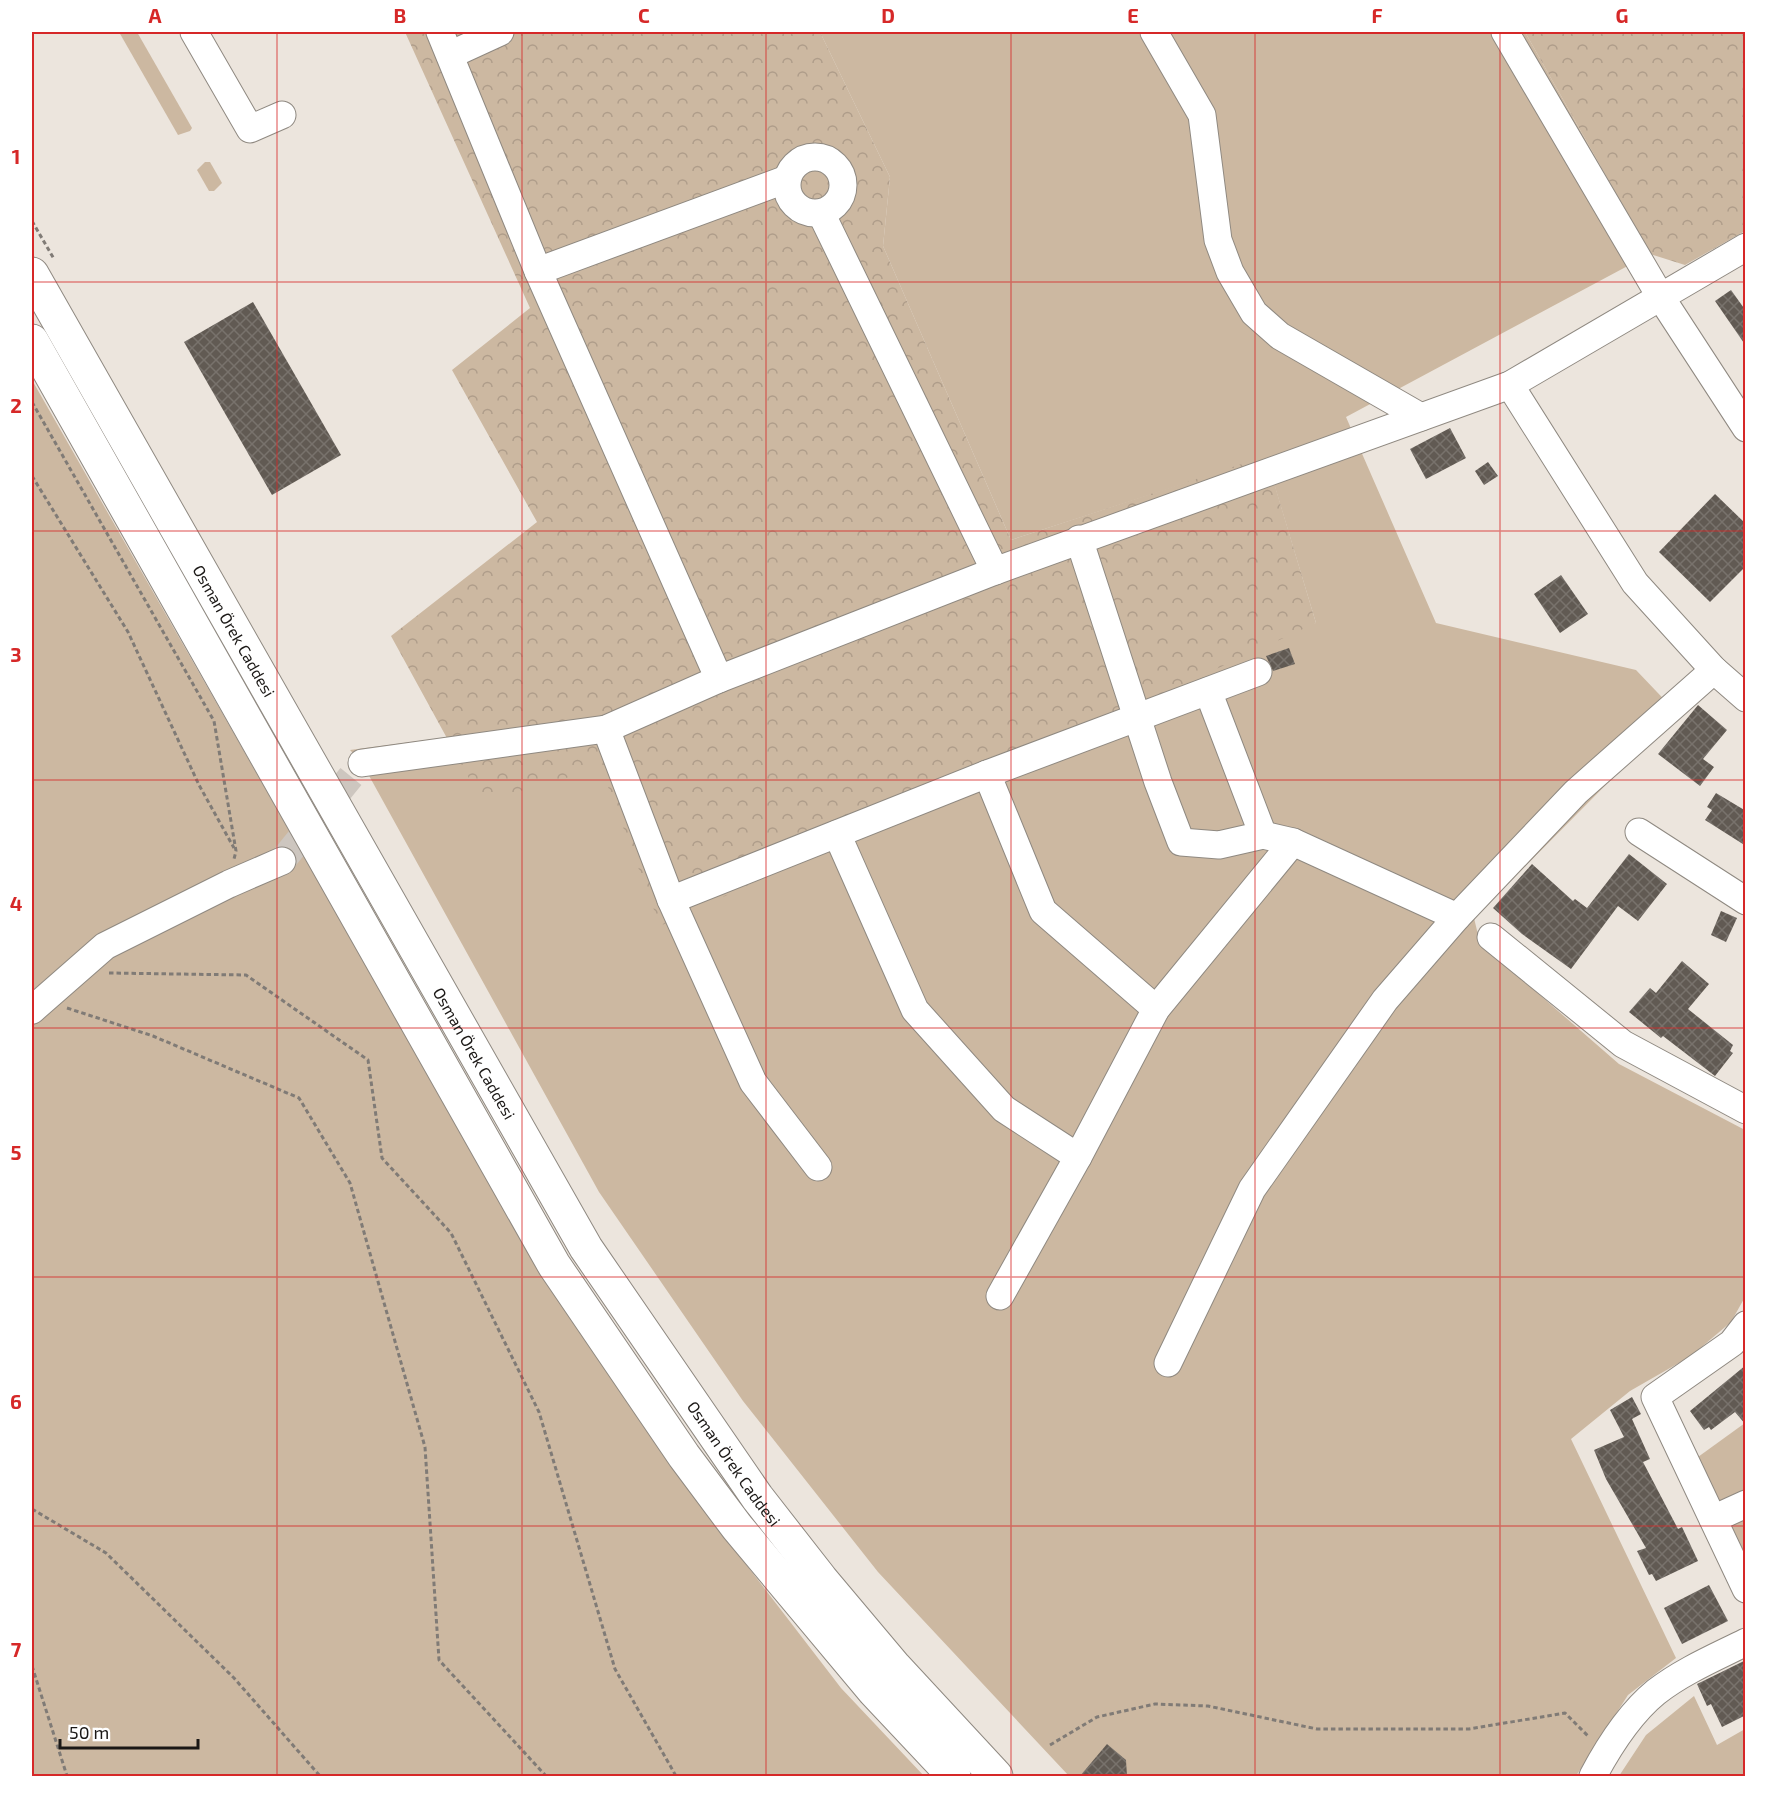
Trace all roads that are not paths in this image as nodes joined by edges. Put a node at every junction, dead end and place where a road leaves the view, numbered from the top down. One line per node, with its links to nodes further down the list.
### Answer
1 (194, 32): 6 (street)
2 (500, 32): 5 (street)
3 (1154, 32): 15 (street)
4 (1505, 32): 12 (street)
5 (445, 43): 11 (street)
6 (282, 115)
7 (787, 179): 8 (street); 8 (street); 11 (street)
8 (820, 213): 18 (street)
9 (1746, 247): 12 (street)
10 (45, 270): 51 (main road, Osman Örek Caddesi)
11 (538, 271): 21 (street)
12 (1660, 296): 14 (street); 16 (street)
13 (32, 341): 50 (main road, Osman Örek Caddesi)
14 (1510, 385): 15 (street); 19 (street)
15 (1421, 417): 17 (street)
16 (1746, 428)
17 (1079, 539): 18 (street); 24 (street)
18 (995, 571): 21 (street)
19 (1714, 670): 23 (street); 35 (street)
20 (1258, 672): 22 (street)
21 (719, 679): 25 (street)
22 (1208, 692): 24 (street); 30 (street)
23 (1746, 698)
24 (1139, 718): 27 (street); 30 (street)
25 (606, 729): 26 (street); 33 (street)
26 (362, 763)
27 (987, 774): 29 (street); 38 (street)
28 (1639, 832): 34 (street)
29 (837, 834): 33 (street); 40 (street)
30 (1263, 835): 31 (street)
31 (1293, 842): 35 (street); 38 (street)
32 (282, 861): 37 (street)
33 (671, 900): 41 (street)
34 (1746, 901)
35 (1457, 917): 44 (street)
36 (1491, 937): 39 (street)
37 (37, 1005)
38 (1156, 1009): 40 (street)
39 (1746, 1110)
40 (1078, 1157): 42 (street)
41 (818, 1167)
42 (1000, 1296)
43 (1746, 1325): 46 (street)
44 (1168, 1363)
45 (1746, 1504): 46 (street)
46 (1713, 1519): 47 (street)
47 (1746, 1589)
48 (1746, 1642): 49 (street)
49 (1598, 1767)
50 (954, 1776)
51 (996, 1776)

